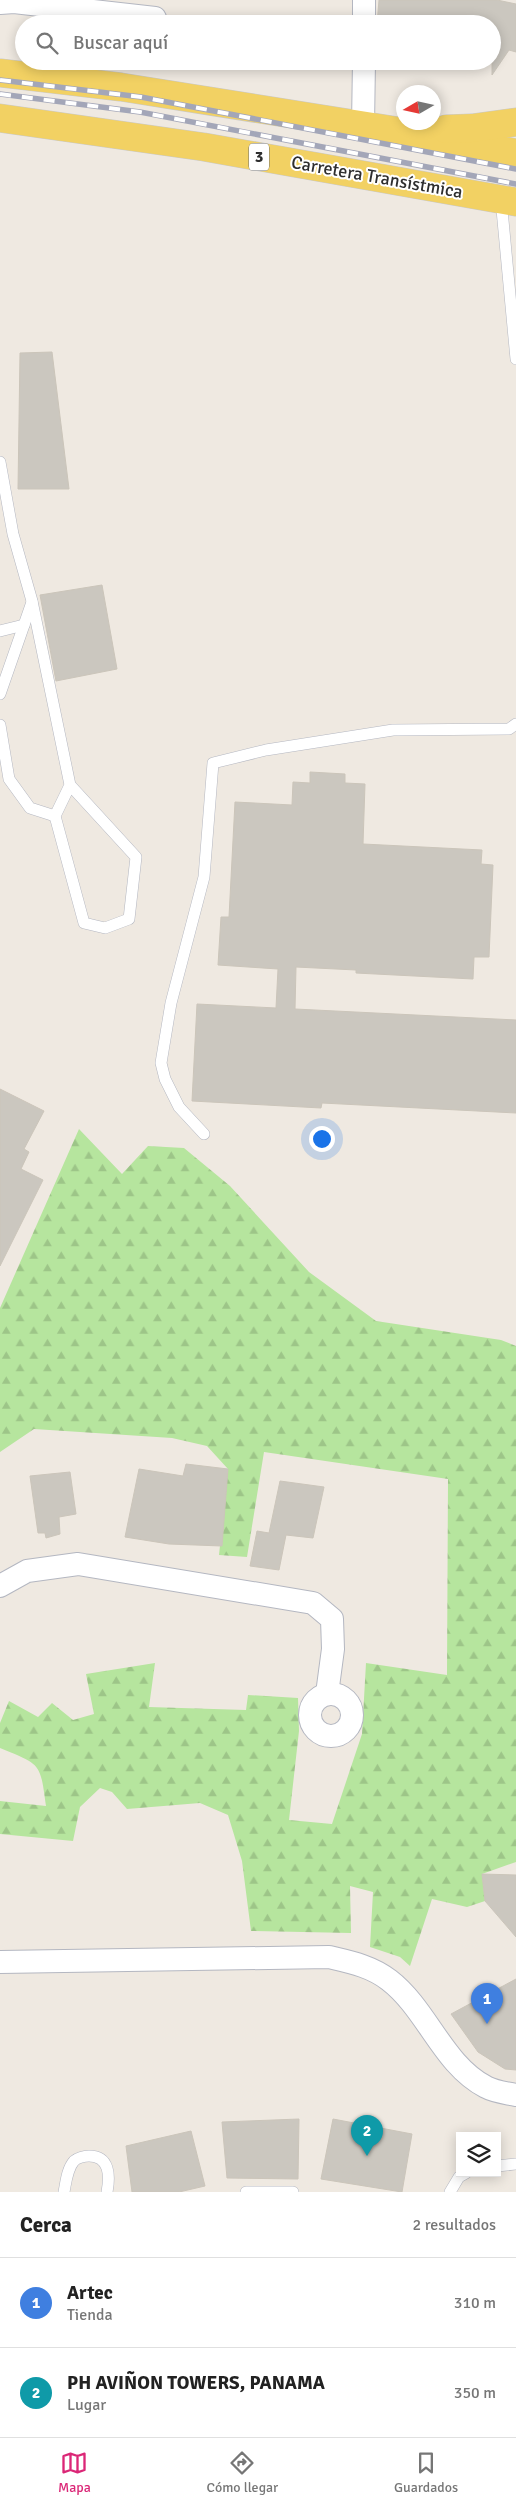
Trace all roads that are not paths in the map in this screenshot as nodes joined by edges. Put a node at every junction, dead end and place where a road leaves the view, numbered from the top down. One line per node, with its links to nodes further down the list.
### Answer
1 (364, 0): 4 (street)
2 (0, 3): 3 (street)
3 (129, 15)
4 (364, 15)
5 (364, 70): 9 (street)
6 (0, 73): 9 (main road)
7 (0, 118): 12 (main road, Carretera Transístmica / 3)
8 (516, 122): 10 (main road)
9 (363, 125): 10 (main road)
10 (398, 131): 11 (main road)
11 (516, 153)
12 (508, 201): 13 (lane)
13 (516, 359)
14 (0, 462): 15 (lane)
15 (32, 601): 16 (lane); 22 (lane)
16 (24, 625): 17 (lane); 18 (lane)
17 (0, 631)
18 (0, 694)
19 (516, 724): 24 (lane)
20 (0, 726): 21 (lane)
21 (5, 779): 23 (lane)
22 (70, 786): 23 (lane); 23 (lane)
23 (55, 816)
24 (204, 1134)
25 (0, 1586): 26 (street)
26 (327, 1694)
27 (0, 1962): 28 (street)
28 (516, 2095)
29 (516, 2164): 30 (lane)
30 (501, 2166)
31 (459, 2177): 36 (lane)
32 (64, 2192): 33 (lane)
33 (107, 2192)
34 (246, 2192): 35 (lane)
35 (293, 2192)
36 (450, 2192)

